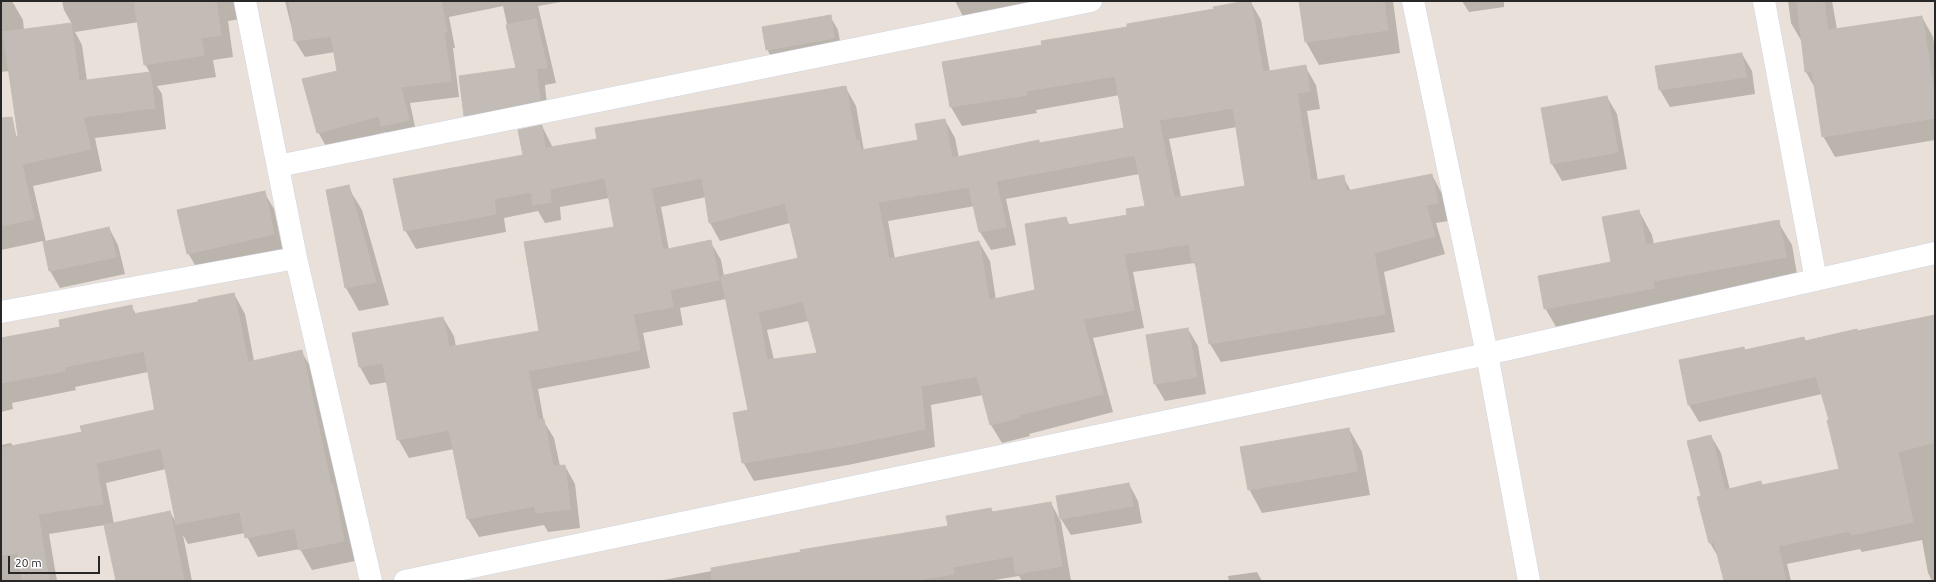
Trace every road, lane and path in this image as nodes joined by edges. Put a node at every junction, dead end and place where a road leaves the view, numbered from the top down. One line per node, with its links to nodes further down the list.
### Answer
1 (245, 1): 5 (street)
2 (1091, 1): 5 (street)
3 (1413, 1): 10 (street)
4 (1764, 1): 8 (street)
5 (278, 166): 7 (street)
6 (1935, 253): 8 (street)
7 (296, 258): 9 (street); 11 (street)
8 (1816, 280): 10 (street)
9 (1, 312)
10 (1487, 354): 12 (street); 13 (street)
11 (370, 581)
12 (405, 581)
13 (1529, 581)

